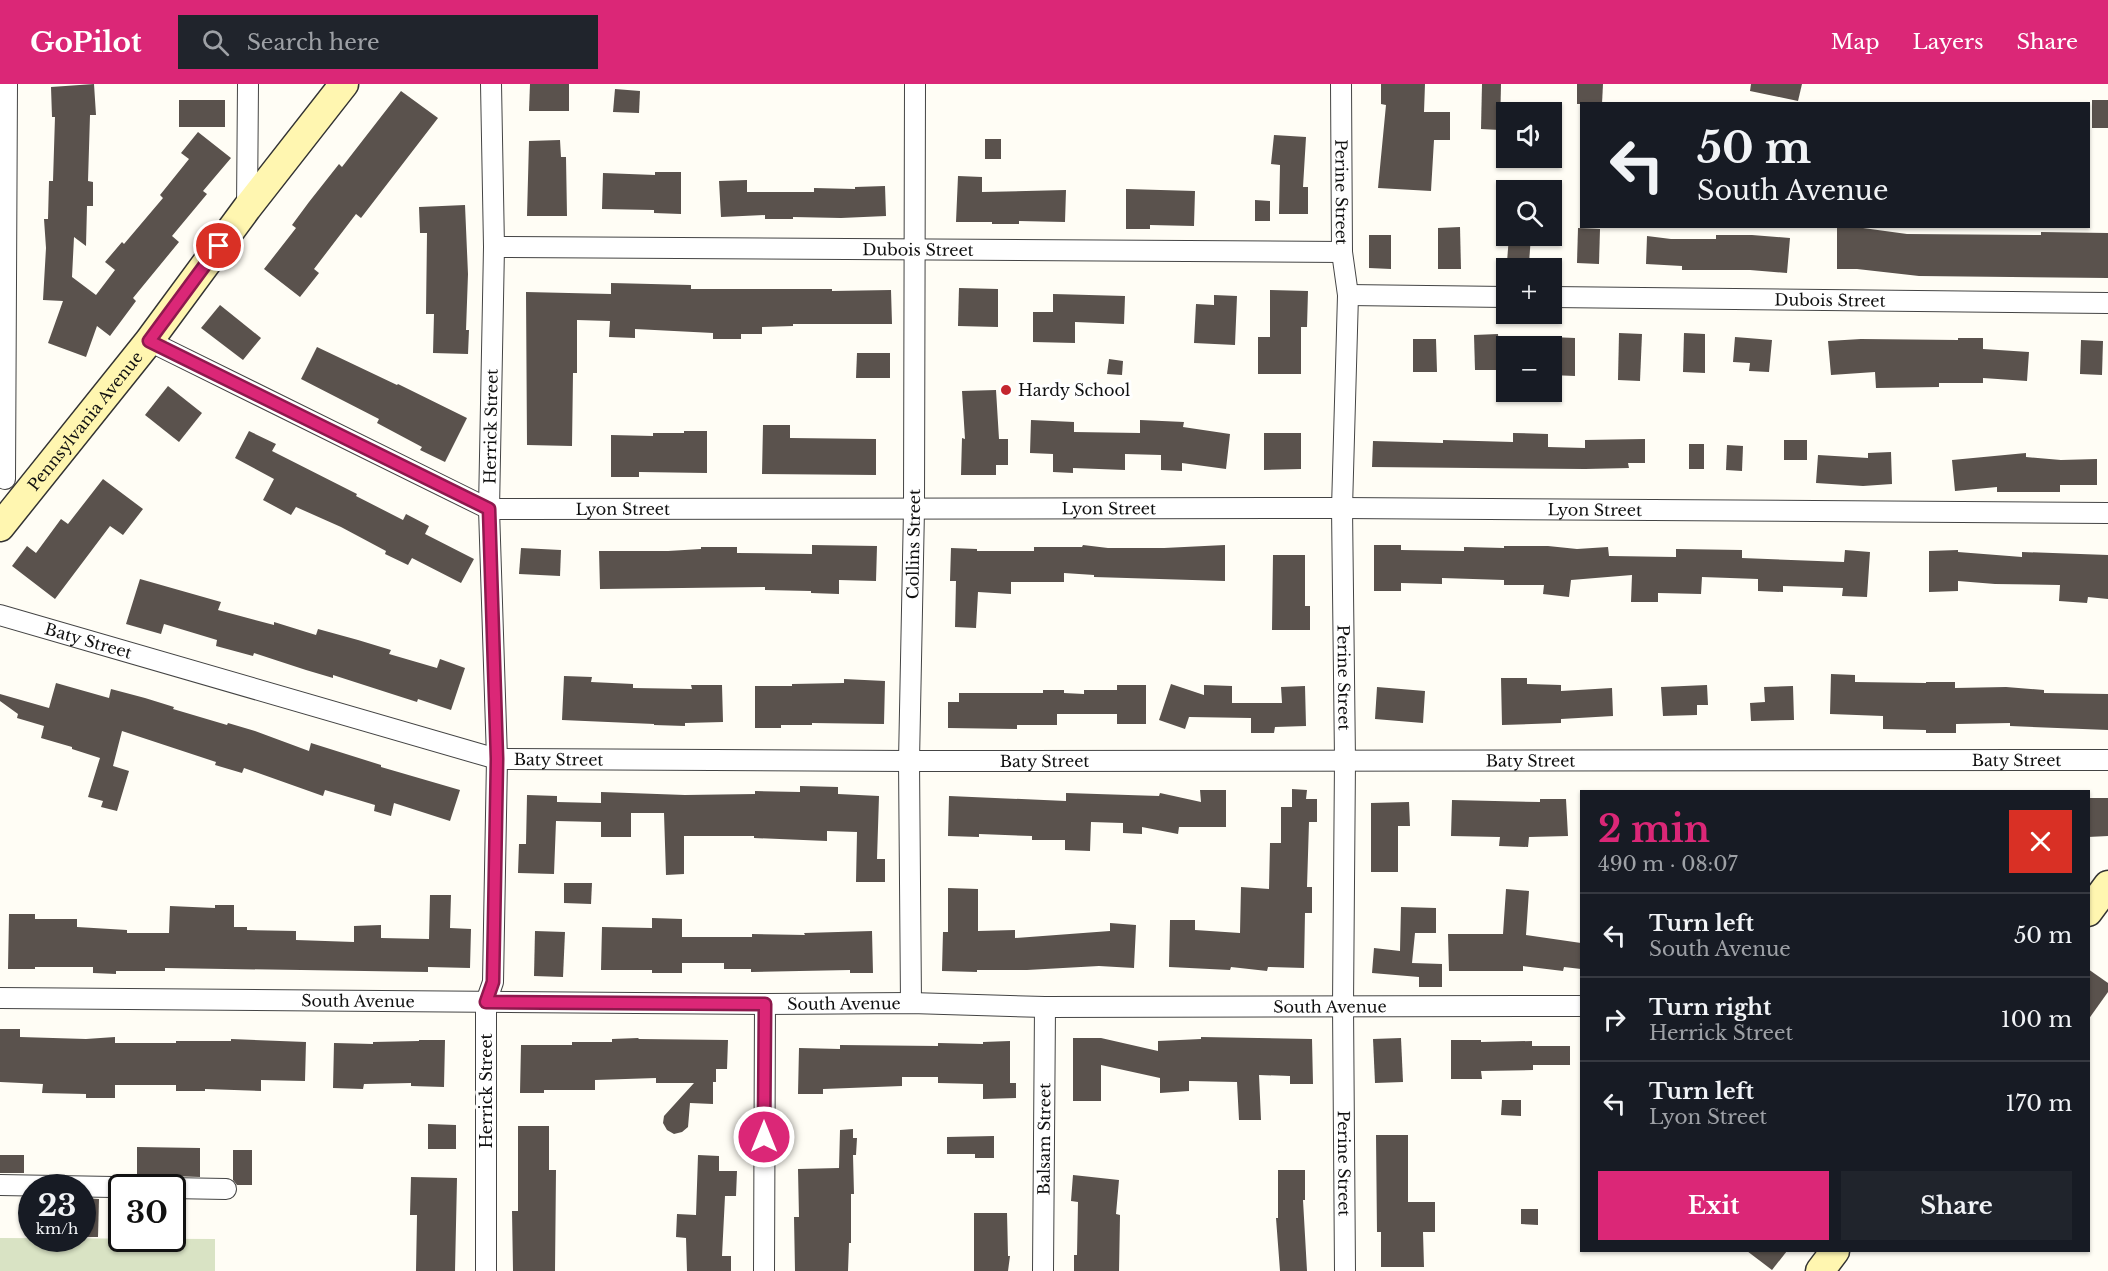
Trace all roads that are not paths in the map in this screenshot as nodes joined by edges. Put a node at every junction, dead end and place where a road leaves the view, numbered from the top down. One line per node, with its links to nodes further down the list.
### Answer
1 (7, 84): 16 (street)
2 (248, 84): 7 (street)
3 (344, 84): 7 (main road, Pennsylvania Avenue)
4 (491, 84): 8 (street, Herrick Street)
5 (915, 84): 9 (street, Collins Street)
6 (1341, 84): 10 (street, Perine Street)
7 (247, 208): 15 (main road, Pennsylvania Avenue)
8 (494, 247): 9 (street, Dubois Street); 19 (street, Herrick Street)
9 (914, 251): 10 (street, Dubois Street); 20 (street, Collins Street)
10 (1342, 252): 11 (street, Perine Street)
11 (1348, 295): 12 (street); 18 (street, Perine Street)
12 (1496, 297)
13 (1562, 297): 14 (street, Dubois Street)
14 (2108, 303)
15 (149, 341): 17 (main road, Pennsylvania Avenue); 19 (street, Lyon Street)
16 (2, 479): 17 (street)
17 (37, 479): 22 (main road, Pennsylvania Avenue)
18 (1342, 508): 20 (street, Lyon Street); 21 (street, Lyon Street); 25 (street, Perine Street)
19 (489, 509): 20 (street, Lyon Street); 24 (street, Herrick Street)
20 (914, 509): 27 (street, Collins Street)
21 (2108, 513)
22 (0, 527)
23 (0, 615): 24 (street, Baty Street)
24 (497, 759): 27 (street, Baty Street); 29 (street, Herrick Street)
25 (1345, 760): 26 (street, Baty Street); 27 (street, Baty Street); 32 (street, Perine Street)
26 (2108, 760)
27 (909, 761): 30 (street, Collins Street)
28 (0, 998): 29 (street, South Avenue)
29 (486, 1002): 31 (street, South Avenue); 38 (street, Herrick Street)
30 (911, 1003): 31 (street, South Avenue); 33 (street, South Avenue)
31 (765, 1004): 39 (street)
32 (1343, 1005): 33 (street, South Avenue); 34 (street, South Avenue); 41 (street, Perine Street)
33 (1045, 1006): 40 (street, Balsam Street)
34 (1580, 1006)
35 (0, 1185): 36 (street)
36 (226, 1189)
37 (1834, 1252): 42 (main road)
38 (486, 1271)
39 (764, 1271)
40 (1043, 1271)
41 (1345, 1271)
42 (1820, 1271)

